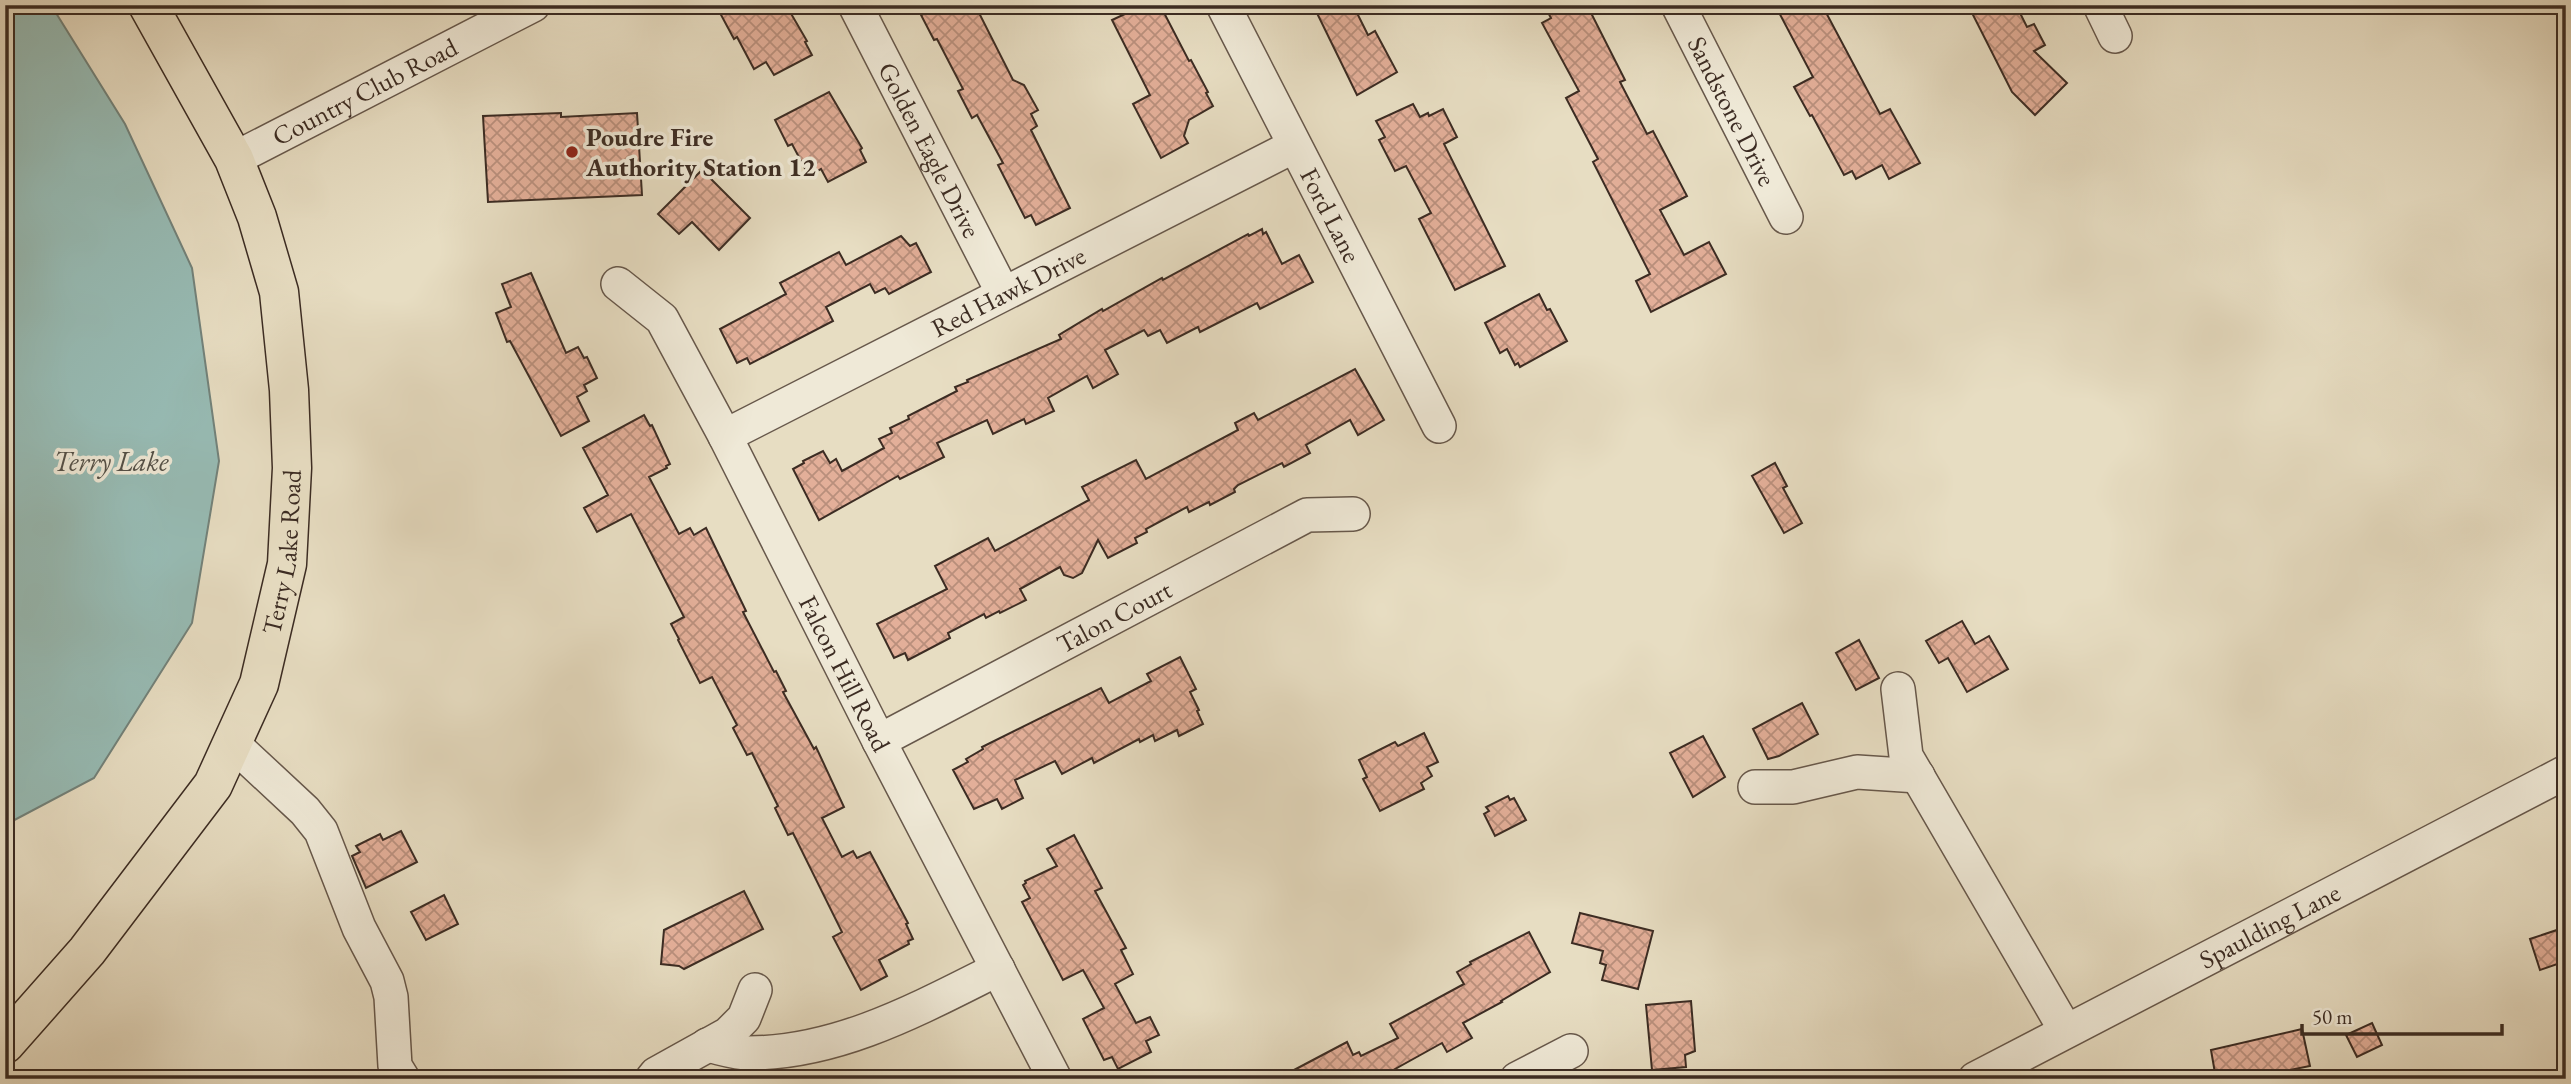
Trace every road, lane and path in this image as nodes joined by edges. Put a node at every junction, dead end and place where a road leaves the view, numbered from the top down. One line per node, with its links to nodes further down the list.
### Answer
1 (148, 5): 9 (main road, Terry Lake Road)
2 (533, 5): 9 (street, Country Club Road)
3 (855, 5): 12 (street, Golden Eagle Drive)
4 (1223, 5): 8 (street, Ford Lane)
5 (1678, 5): 10 (street, Sandstone Drive)
6 (2100, 5): 7 (street)
7 (2115, 36)
8 (1294, 146): 12 (street, Red Hawk Drive); 13 (street, Ford Lane)
9 (234, 159): 18 (main road, Terry Lake Road)
10 (1786, 217)
11 (618, 284): 14 (street, Falcon Hill Road)
12 (1003, 293): 14 (street, Red Hawk Drive)
13 (1439, 426)
14 (725, 436): 17 (street, Falcon Hill Road)
15 (1353, 514): 17 (street, Talon Court)
16 (1898, 689): 20 (street)
17 (879, 741): 22 (street, Falcon Hill Road)
18 (232, 743): 25 (main road, Terry Lake Road); 28 (street)
19 (2566, 772): 24 (street, Spaulding Lane)
20 (1918, 776): 21 (street); 24 (street)
21 (1755, 787)
22 (998, 969): 26 (street); 30 (street, Falcon Hill Road)
23 (755, 990): 26 (street)
24 (2066, 1031): 32 (street, Spaulding Lane)
25 (5, 1044)
26 (707, 1045): 29 (street)
27 (1571, 1051): 31 (street)
28 (403, 1079)
29 (652, 1079)
30 (1055, 1079)
31 (1517, 1079)
32 (1975, 1079)

